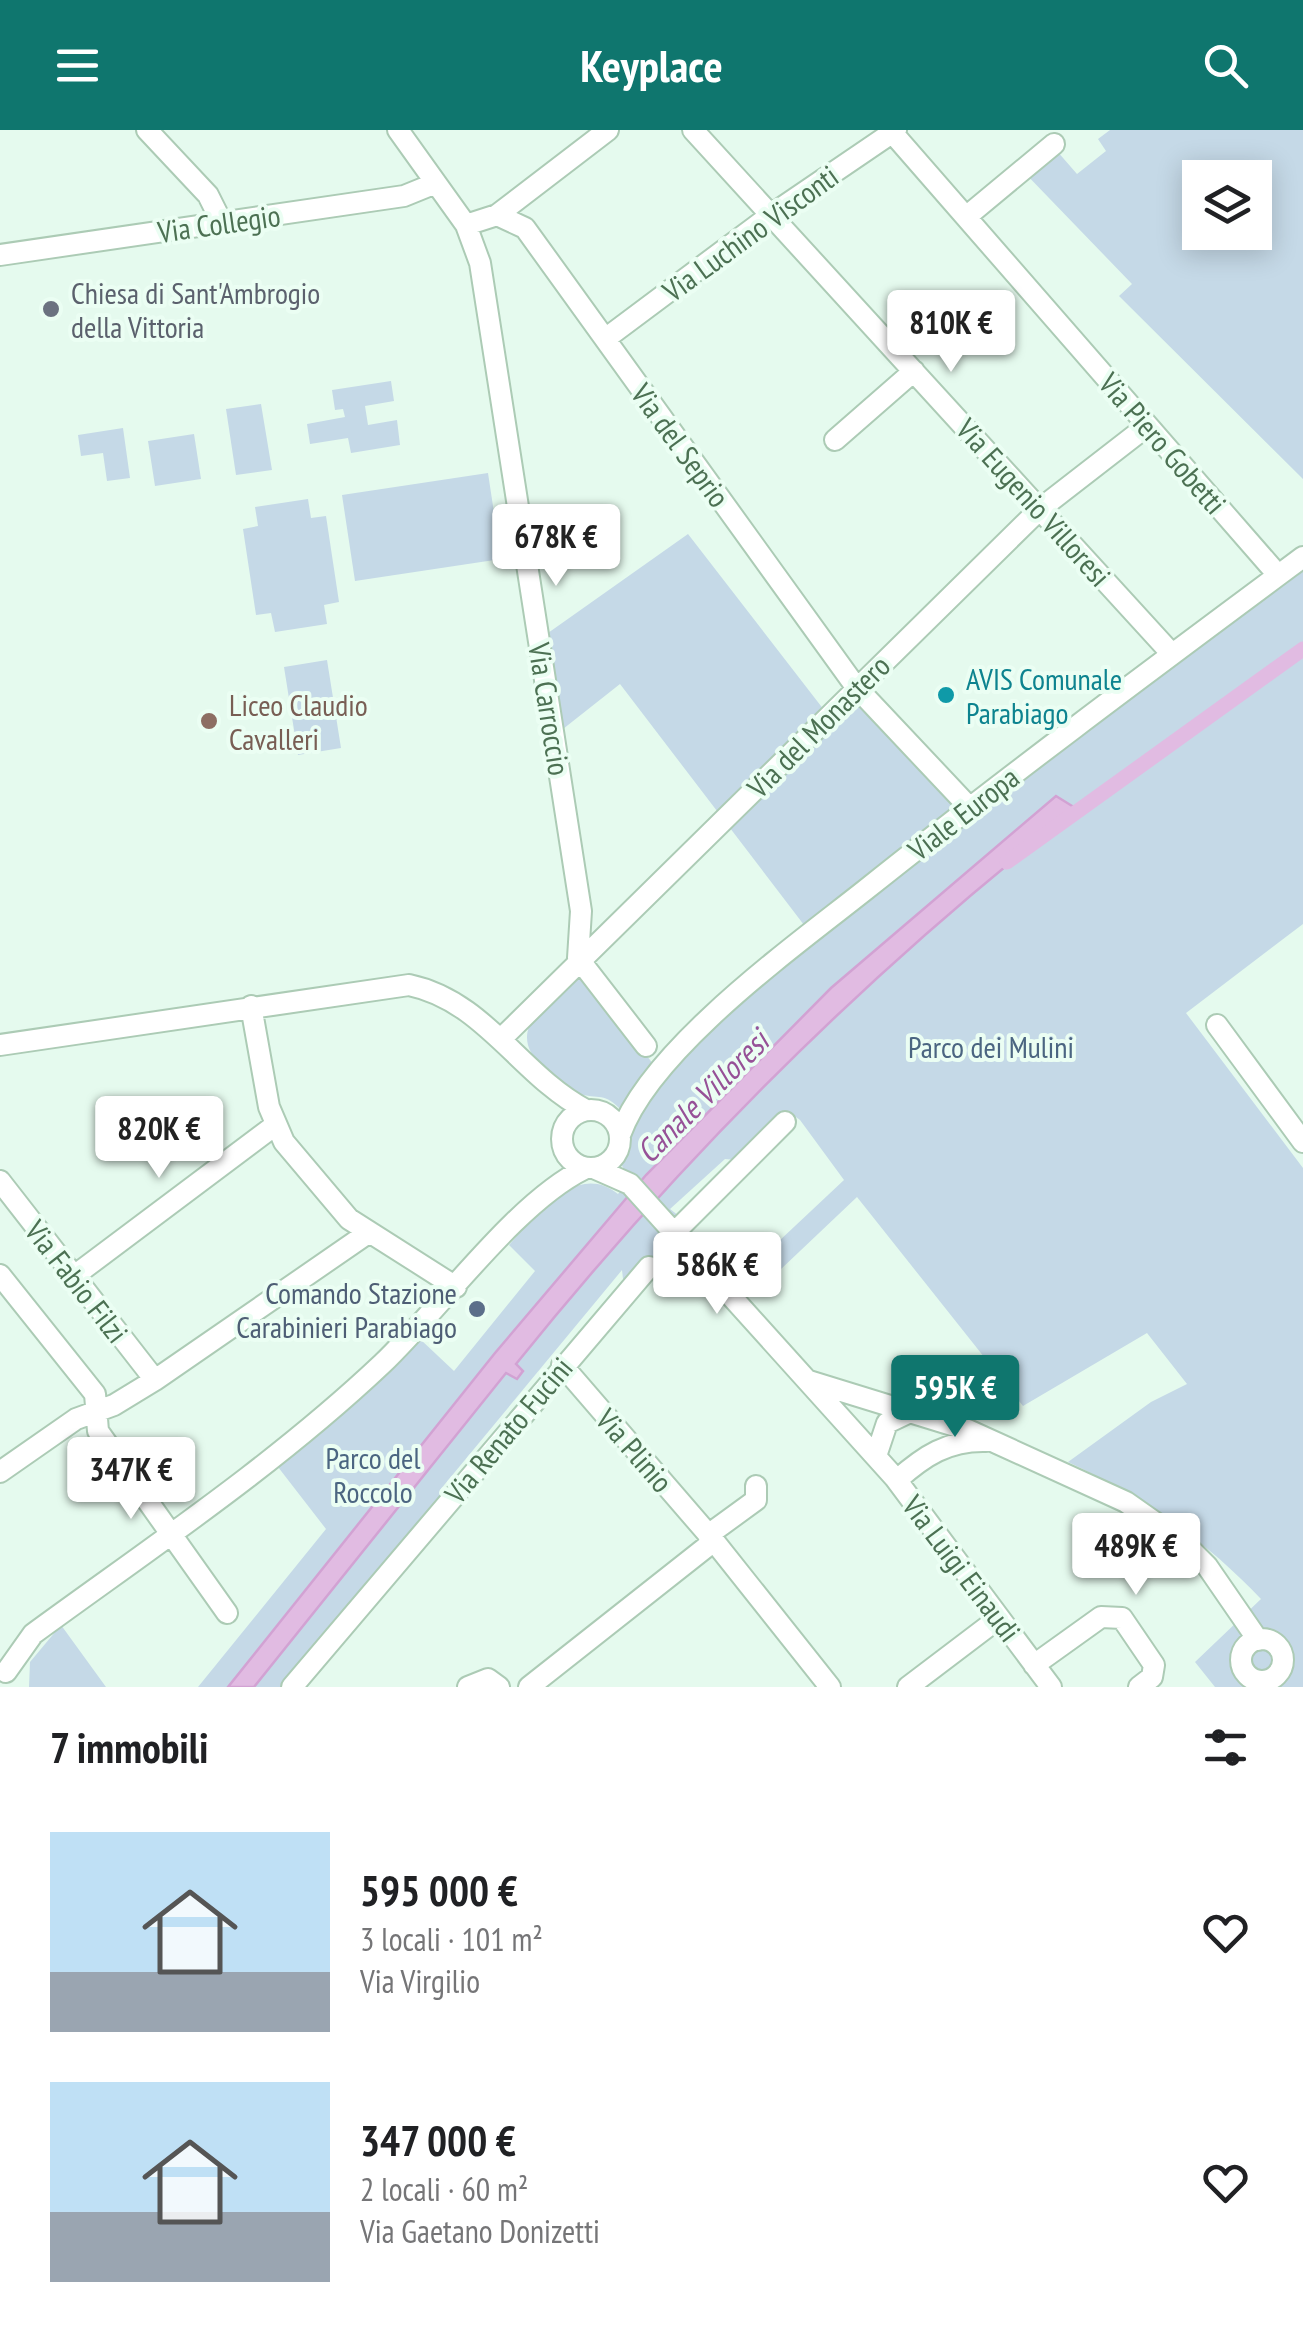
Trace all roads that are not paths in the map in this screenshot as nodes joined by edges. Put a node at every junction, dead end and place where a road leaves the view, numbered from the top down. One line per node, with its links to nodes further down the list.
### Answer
1 (147, 130): 11 (street)
2 (398, 130): 7 (street, Via Carroccio)
3 (608, 130): 8 (street)
4 (693, 130): 9 (street, Via Eugenio Villoresi)
5 (893, 131): 9 (street, Via Luchino Visconti); 10 (street, Via Piero Gobetti)
6 (1054, 144): 10 (street)
7 (436, 184): 11 (street, Via Collegio); 12 (street, Via Carroccio)
8 (497, 215): 12 (street); 14 (street, Via del Seprio)
9 (771, 215): 14 (street, Via Luchino Visconti); 15 (street, Via Eugenio Villoresi)
10 (966, 217): 16 (street, Via Piero Gobetti)
11 (222, 223): 13 (street, Via Collegio)
12 (466, 225): 24 (street, Via Carroccio)
13 (0, 255)
14 (605, 339): 22 (street, Via del Seprio)
15 (914, 372): 17 (street); 18 (street, Via Eugenio Villoresi)
16 (1147, 426): 18 (street, Via del Monastero); 20 (street, Via Piero Gobetti)
17 (835, 440)
18 (1040, 510): 21 (street, Via Eugenio Villoresi); 22 (street, Via del Monastero)
19 (1303, 557): 20 (street, Viale Europa)
20 (1278, 575): 21 (street, Viale Europa)
21 (1171, 654): 23 (street, Viale Europa)
22 (856, 688): 23 (street, Via del Seprio); 24 (street, Via del Monastero)
23 (970, 807): 31 (street, Viale Europa)
24 (578, 958): 27 (street, Via del Monastero); 29 (street)
25 (251, 1006): 27 (street); 28 (street); 34 (street)
26 (1217, 1025): 37 (street)
27 (501, 1039): 30 (street)
28 (0, 1045)
29 (646, 1046)
30 (538, 1078): 32 (street); 35 (street)
31 (641, 1092): 32 (street, Viale Europa); 36 (street, Viale Europa)
32 (592, 1110): 35 (street, Viale Europa); 36 (street)
33 (785, 1122): 42 (street)
34 (274, 1126): 43 (street); 46 (street)
35 (562, 1139): 38 (street); 41 (street, Viale Europa)
36 (620, 1140): 38 (street, Viale Europa); 40 (street, Via Luigi Einaudi)
37 (1303, 1142)
38 (590, 1169): 40 (street, Via Luigi Einaudi); 41 (street, Viale Europa)
39 (0, 1181): 46 (street, Via Fabio Filzi)
40 (630, 1184): 42 (street, Via Luigi Einaudi)
41 (547, 1192): 47 (street, Viale Europa)
42 (670, 1226): 50 (street, Via Luigi Einaudi)
43 (368, 1233): 47 (street); 49 (street)
44 (649, 1267): 48 (street, Via Renato Fucini)
45 (0, 1275): 51 (street)
46 (74, 1276): 49 (street, Via Fabio Filzi)
47 (456, 1287): 59 (street, Viale Europa)
48 (562, 1365): 60 (street, Via Plinio); 66 (street, Via Renato Fucini)
49 (154, 1380): 51 (street)
50 (806, 1380): 52 (street); 54 (street, Via Luigi Einaudi)
51 (98, 1410): 56 (street); 59 (street)
52 (918, 1414): 53 (street); 54 (street); 55 (street)
53 (998, 1442): 55 (street); 63 (street)
54 (876, 1456): 57 (street, Via Luigi Einaudi)
55 (922, 1458): 57 (street)
56 (0, 1472)
57 (897, 1480): 62 (street, Via Luigi Einaudi)
58 (756, 1486): 60 (street)
59 (171, 1534): 61 (street); 65 (street, Viale Europa)
60 (711, 1538): 69 (street); 70 (street, Via Plinio)
61 (227, 1613)
62 (999, 1618): 64 (street, Via Luigi Einaudi); 71 (street)
63 (1258, 1640)
64 (1034, 1665): 72 (street, Via Luigi Einaudi); 73 (street)
65 (8, 1677)
66 (297, 1685)
67 (468, 1687): 68 (street)
68 (499, 1687)
69 (529, 1687)
70 (830, 1687)
71 (908, 1687)
72 (1050, 1687)
73 (1139, 1687)

